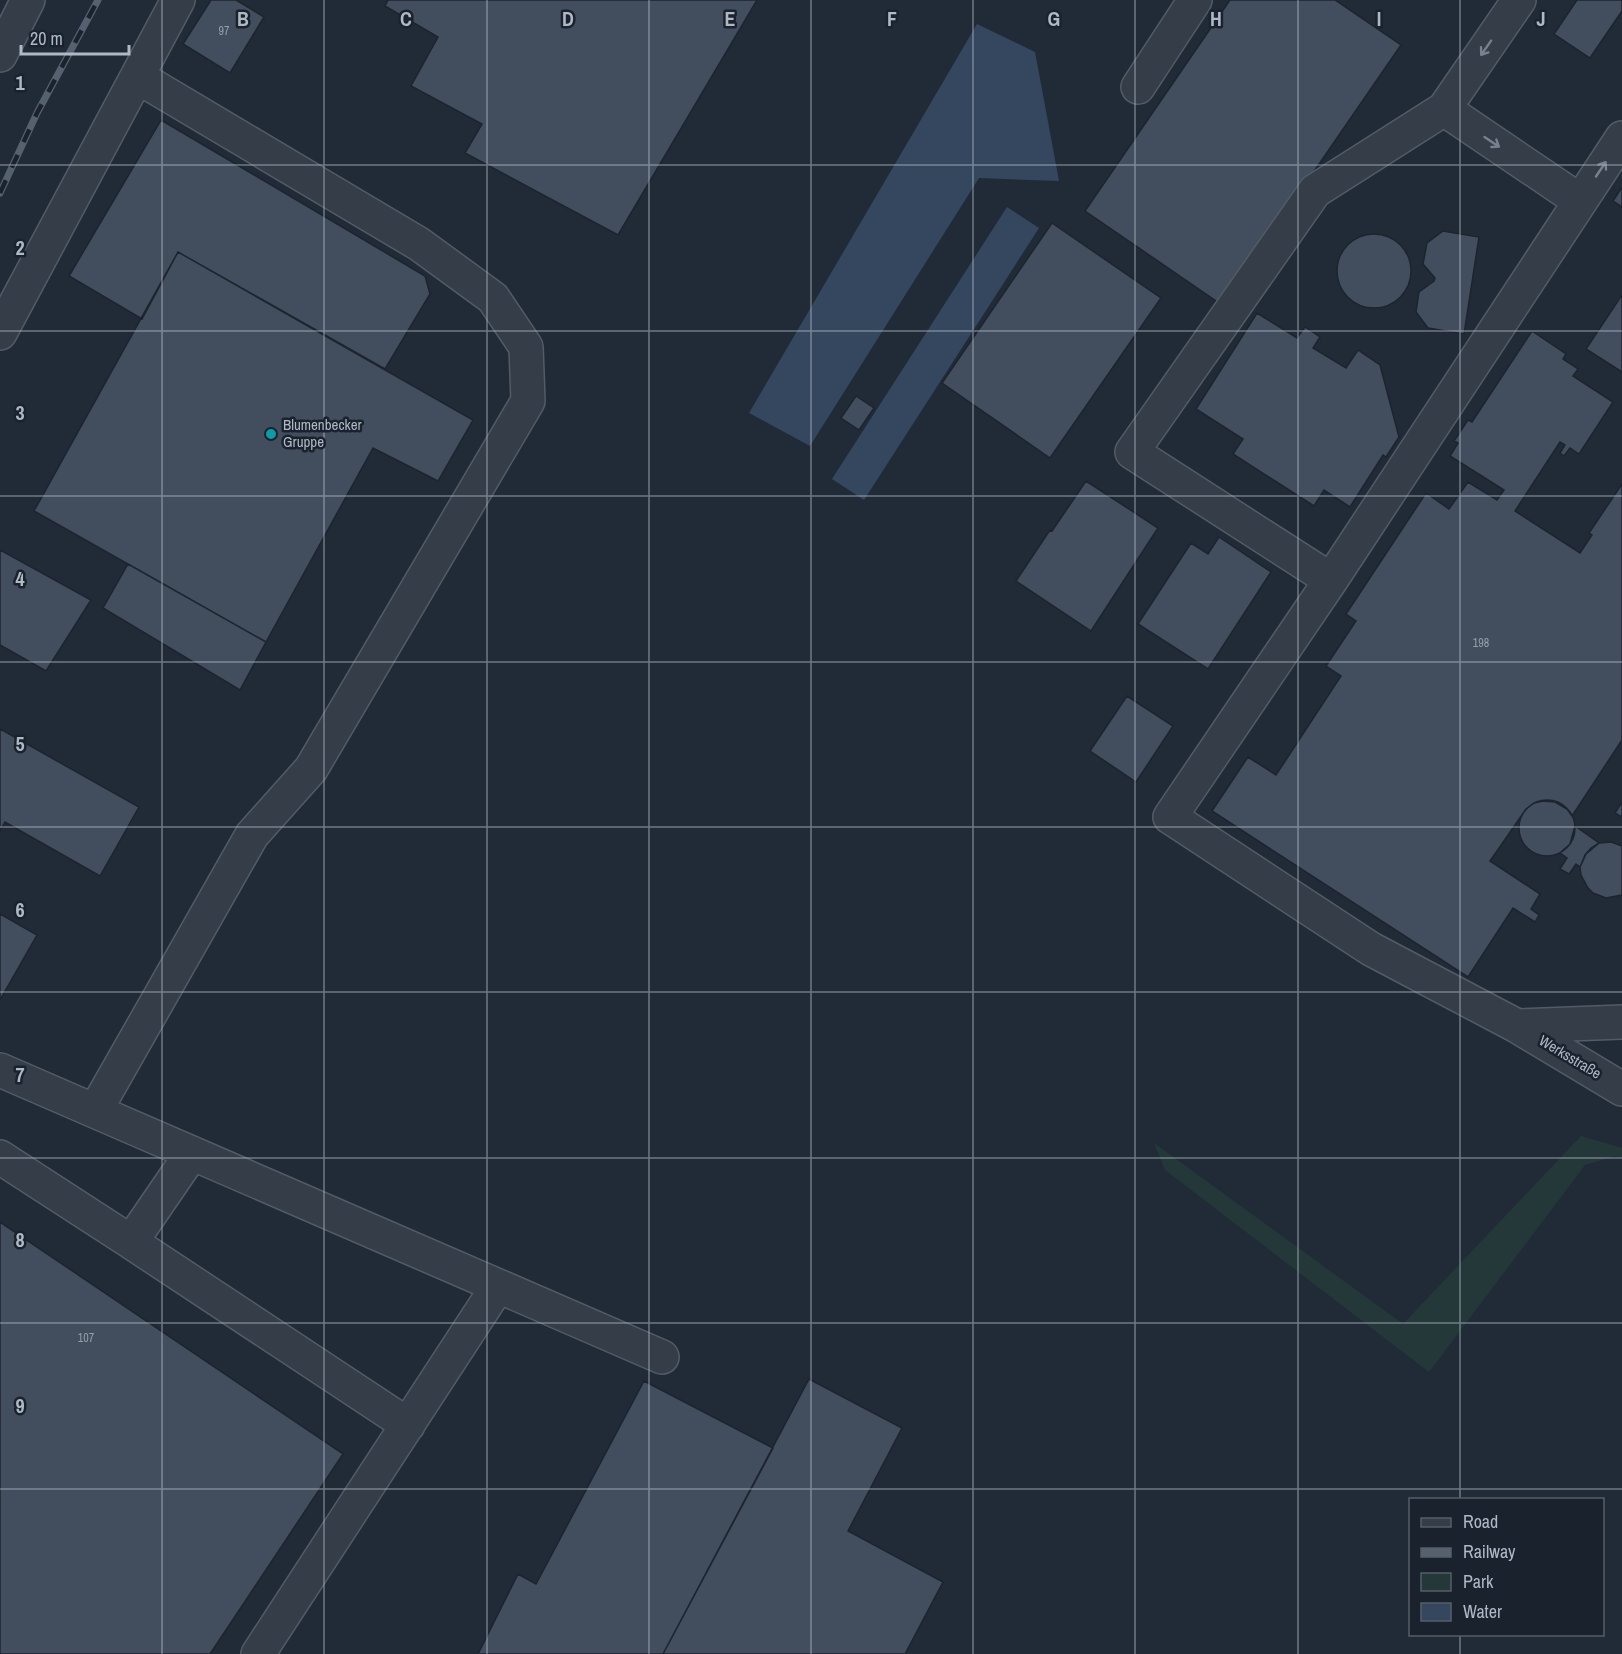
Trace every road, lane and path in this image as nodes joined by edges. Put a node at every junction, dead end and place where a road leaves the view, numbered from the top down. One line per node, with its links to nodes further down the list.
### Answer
1 (28, 0): 5 (street)
2 (178, 0): 6 (street)
3 (1195, 0): 7 (street)
4 (1520, 0): 8 (street, one-way to 8)
5 (0, 55)
6 (138, 76): 11 (street); 17 (street)
7 (1138, 87)
8 (1444, 109): 10 (street, one-way to 10); 12 (street)
9 (1622, 138): 10 (street, one-way to 9)
10 (1580, 201): 12 (street)
11 (0, 333)
12 (1331, 580): 14 (street, Werksstraße)
13 (1622, 1022): 14 (street)
14 (1517, 1026): 16 (street, Werksstraße)
15 (0, 1070): 17 (street)
16 (1622, 1089)
17 (95, 1111): 18 (street)
18 (192, 1153): 20 (street); 21 (street)
19 (0, 1157): 20 (street)
20 (131, 1242): 23 (street)
21 (498, 1286): 22 (street); 23 (street)
22 (662, 1357)
23 (408, 1425): 24 (street)
24 (258, 1654)

